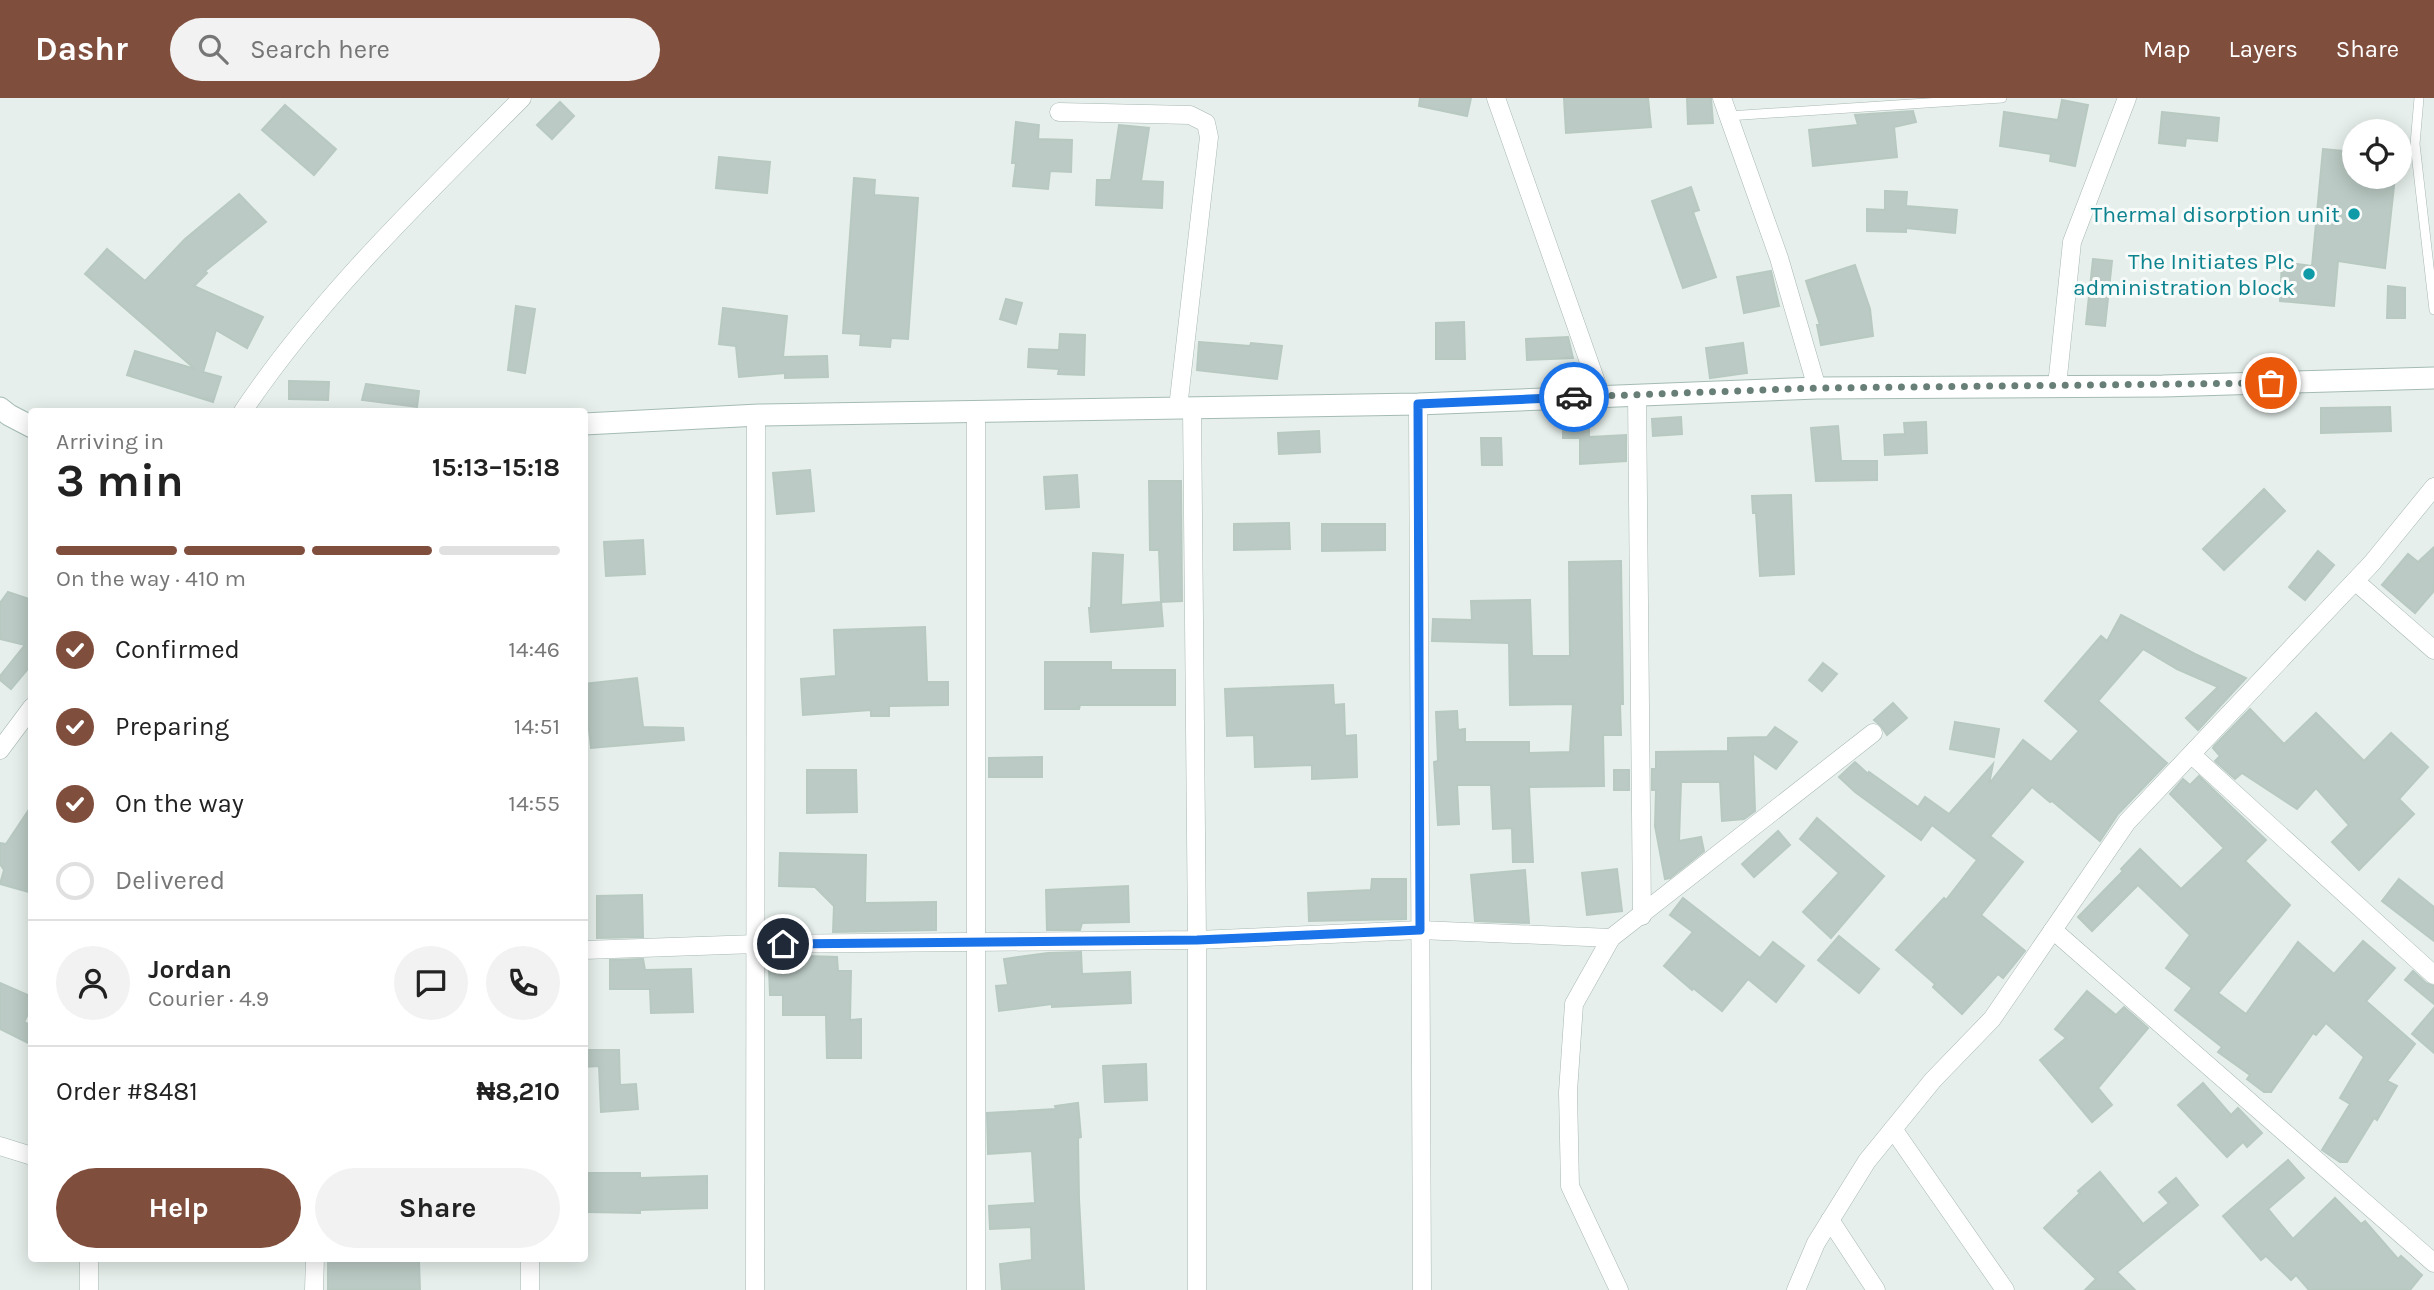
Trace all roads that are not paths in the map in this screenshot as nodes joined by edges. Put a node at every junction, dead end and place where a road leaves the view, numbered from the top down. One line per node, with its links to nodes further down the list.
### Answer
1 (522, 98): 17 (street)
2 (1496, 98): 14 (street)
3 (1722, 98): 8 (street)
4 (2002, 98): 8 (lane)
5 (2127, 98): 11 (street)
6 (2418, 98): 9 (lane)
7 (1059, 112): 18 (street)
8 (1728, 116): 12 (street)
9 (2434, 310)
10 (2434, 378): 11 (street)
11 (2057, 386): 12 (street)
12 (1817, 388): 13 (street)
13 (1637, 395): 14 (street); 30 (street)
14 (1601, 396): 15 (street)
15 (1418, 404): 18 (street); 31 (street)
16 (0, 408): 22 (street)
17 (245, 408)
18 (1185, 408): 19 (street); 34 (street)
19 (976, 411): 20 (street); 35 (street)
20 (757, 415): 21 (street); 36 (street)
21 (588, 424)
22 (28, 425)
23 (2434, 487): 24 (street)
24 (2355, 581): 25 (street); 29 (street)
25 (2434, 650)
26 (28, 712): 28 (street)
27 (1873, 733): 30 (street)
28 (0, 750)
29 (2192, 755): 32 (street); 38 (street)
30 (1642, 916): 33 (street)
31 (1420, 930): 33 (street); 34 (street); 53 (street)
32 (2053, 930): 39 (street); 46 (street)
33 (1611, 938): 54 (street)
34 (1197, 940): 35 (street); 52 (street)
35 (976, 943): 36 (street); 51 (street)
36 (756, 944): 37 (street); 50 (street)
37 (588, 950)
38 (2434, 975)
39 (1894, 1129): 42 (street); 57 (street)
40 (0, 1146): 41 (street)
41 (28, 1155)
42 (1830, 1220): 55 (street); 56 (street)
43 (89, 1262): 47 (street)
44 (315, 1262): 48 (street)
45 (530, 1262): 49 (street)
46 (2434, 1263)
47 (89, 1290)
48 (314, 1290)
49 (530, 1290)
50 (755, 1290)
51 (976, 1290)
52 (1197, 1290)
53 (1423, 1290)
54 (1619, 1290)
55 (1796, 1290)
56 (1876, 1290)
57 (2005, 1290)

